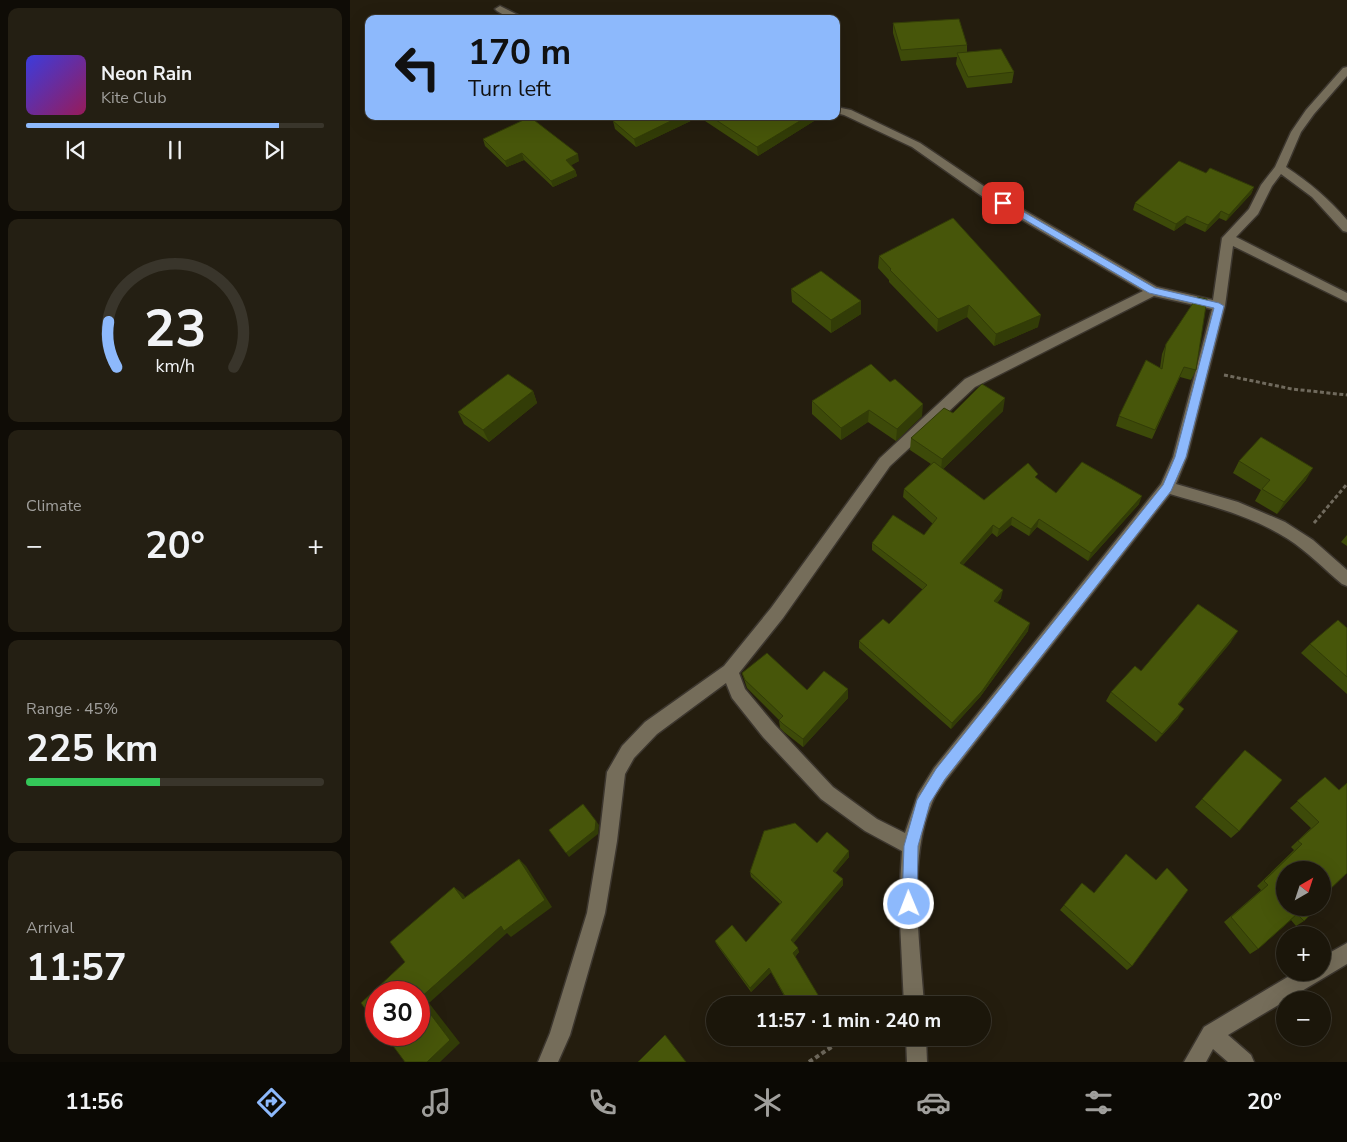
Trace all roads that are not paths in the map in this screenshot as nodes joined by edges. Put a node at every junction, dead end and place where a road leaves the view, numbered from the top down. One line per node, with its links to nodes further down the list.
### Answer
1 (500, 9): 2 (street)
2 (511, 15)
3 (1347, 70): 5 (street)
4 (840, 111): 8 (street)
5 (1280, 168): 6 (street); 7 (street)
6 (1347, 228)
7 (1228, 238): 9 (street); 10 (street)
8 (1153, 291): 10 (street); 13 (street)
9 (1347, 298)
10 (1219, 306): 11 (street)
11 (1167, 487): 12 (street); 14 (street)
12 (1347, 579)
13 (730, 671): 14 (street); 21 (street)
14 (911, 846): 18 (street)
15 (1347, 953): 16 (street)
16 (1331, 963)
17 (1300, 981): 19 (street)
18 (914, 996)
19 (1212, 1034): 23 (street); 24 (street)
20 (916, 1046): 22 (street)
21 (548, 1062)
22 (917, 1062)
23 (1194, 1062)
24 (1244, 1062)

